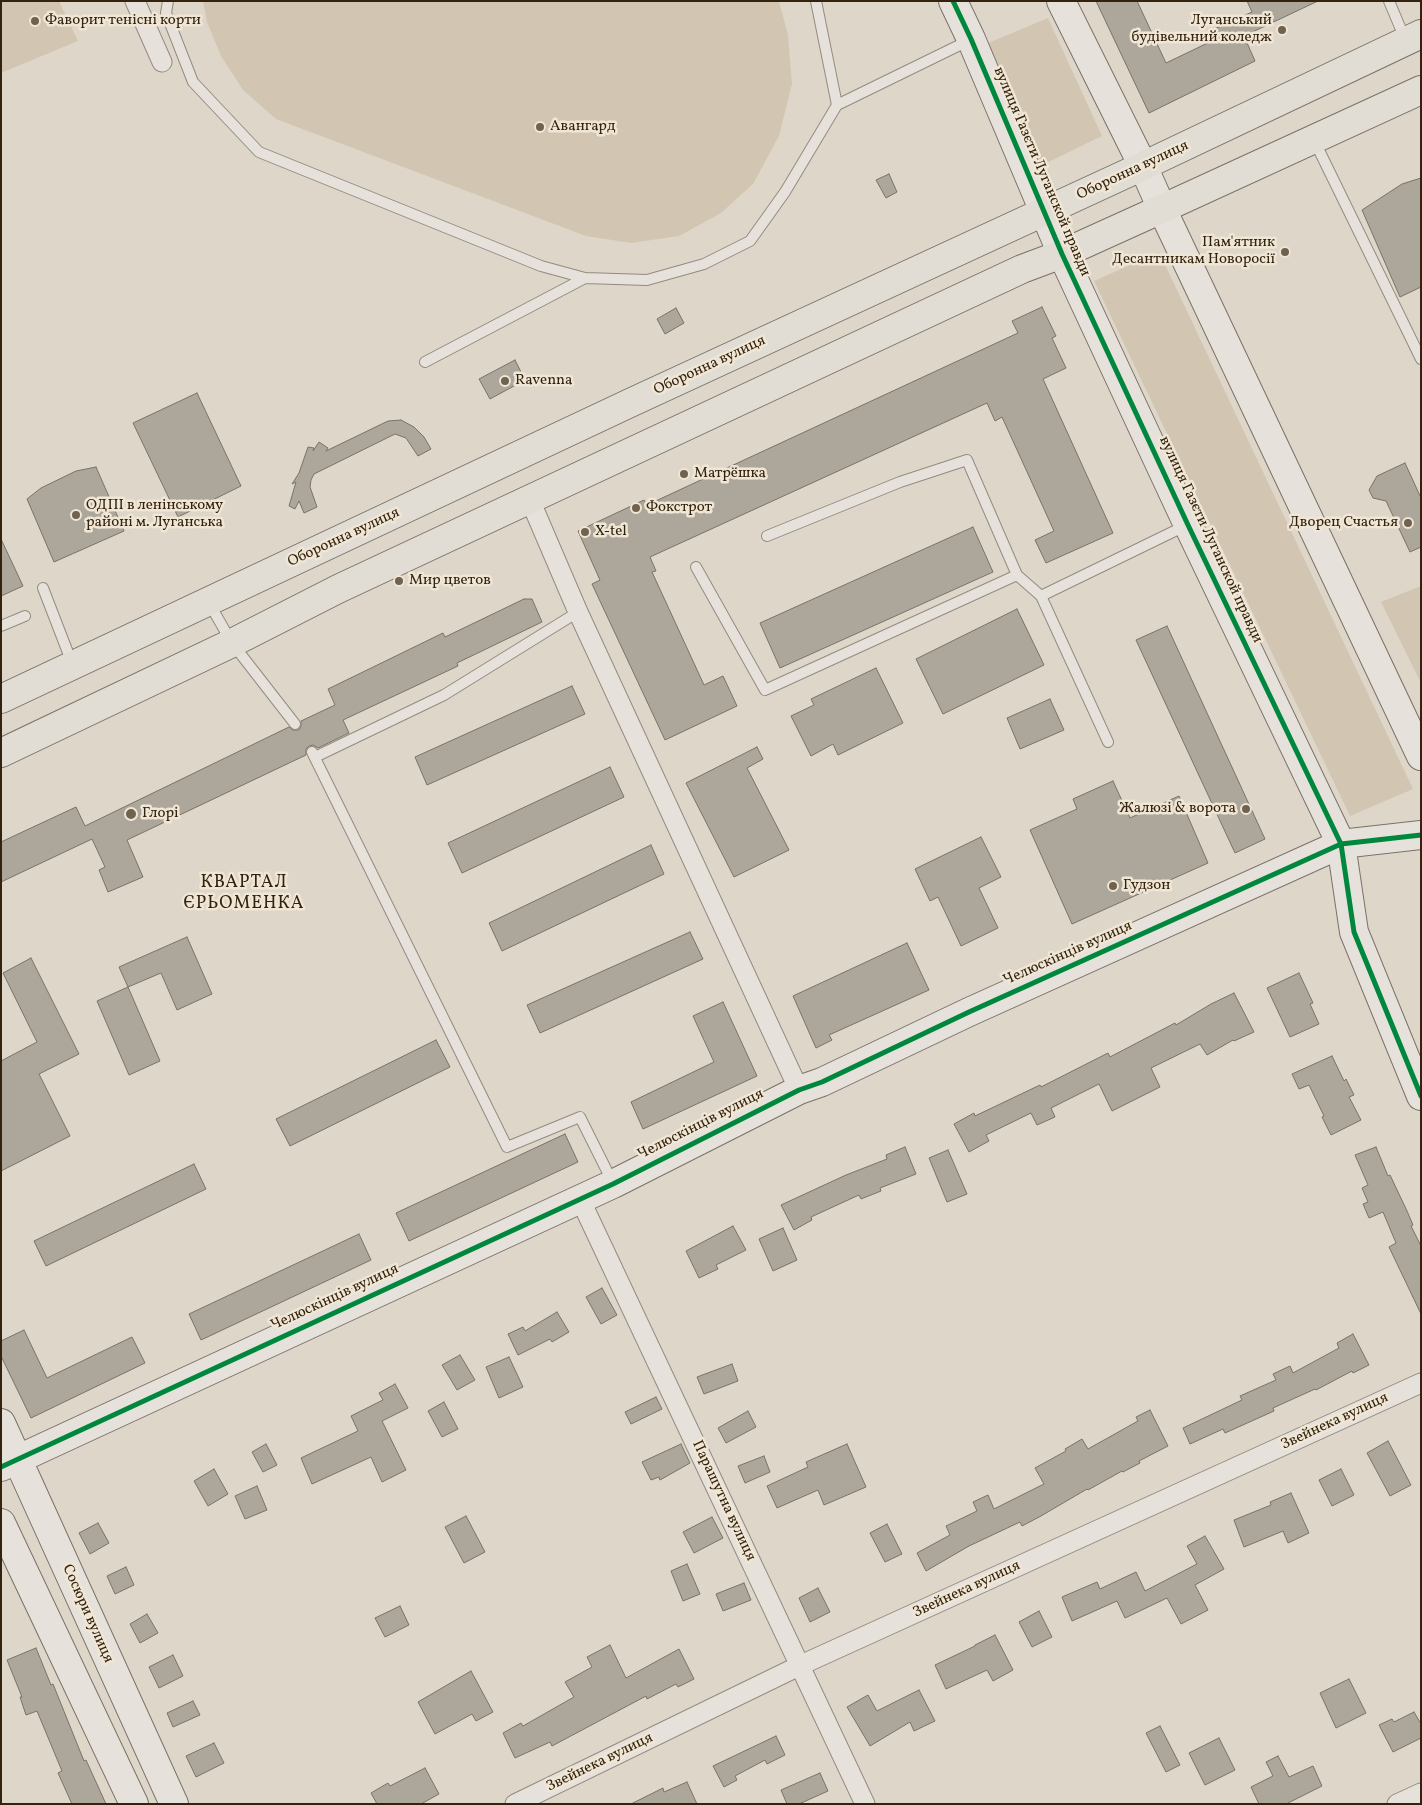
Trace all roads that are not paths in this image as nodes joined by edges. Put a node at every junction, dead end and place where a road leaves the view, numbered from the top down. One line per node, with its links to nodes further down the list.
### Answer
1 (135, 1): 9 (street)
2 (168, 1): 17 (lane)
3 (816, 1): 11 (lane)
4 (953, 1): 8 (street, вулиця Газєти Луганской правди)
5 (1062, 1): 13 (street)
6 (1389, 1): 7 (lane)
7 (1414, 38): 13 (main road, Оборонна вулиця)
8 (970, 39): 11 (lane); 15 (street, вулиця Газєти Луганской правди)
9 (162, 62)
10 (1421, 90): 12 (main road)
11 (837, 105): 17 (lane)
12 (1314, 139): 14 (main road); 18 (lane)
13 (1144, 166): 14 (street); 15 (main road, Оборонна вулиця)
14 (1162, 209): 16 (main road); 37 (street)
15 (1044, 212): 16 (street, вулиця Газєти Луганской правди); 27 (main road, Оборонна вулиця)
16 (1062, 254): 20 (main road); 21 (street, вулиця Газєти Луганской правди)
17 (585, 278): 19 (lane)
18 (1421, 359)
19 (425, 362)
20 (530, 500): 28 (street); 31 (main road)
21 (1188, 525): 26 (lane); 39 (street, вулиця Газєти Луганской правди)
22 (767, 536): 24 (lane)
23 (696, 567): 24 (lane)
24 (1017, 576): 26 (lane)
25 (43, 588): 32 (lane)
26 (1041, 596): 35 (lane)
27 (208, 601): 31 (lane); 32 (main road, Оборонна вулиця)
28 (578, 612): 40 (street); 42 (lane)
29 (25, 616): 30 (lane)
30 (1, 626)
31 (232, 643): 34 (lane); 36 (main road)
32 (74, 667): 33 (main road, Оборонна вулиця)
33 (1, 700)
34 (296, 724)
35 (1108, 742)
36 (1, 753)
37 (1421, 756)
38 (1421, 835): 39 (street, Челюскінців вулиця)
39 (1341, 844): 40 (street, Челюскінців вулиця); 41 (street, вулиця Газєти Луганской правди)
40 (799, 1090): 42 (street, Челюскінців вулиця)
41 (1421, 1096)
42 (613, 1184): 43 (street, Челюскінців вулиця)
43 (580, 1199): 46 (street, Челюскінців вулиця); 48 (street, Парашутна вулиця)
44 (1421, 1383): 48 (street, Звейнека вулиця)
45 (1, 1423): 46 (street, Сосюри вулиця)
46 (9, 1463): 51 (street, Сосюри вулиця)
47 (1, 1523): 50 (street)
48 (801, 1665): 52 (street, Звейнека вулиця); 53 (street, Парашутна вулиця)
49 (1421, 1793): 54 (street)
50 (134, 1804)
51 (174, 1804)
52 (516, 1804)
53 (865, 1804)
54 (1397, 1804)

